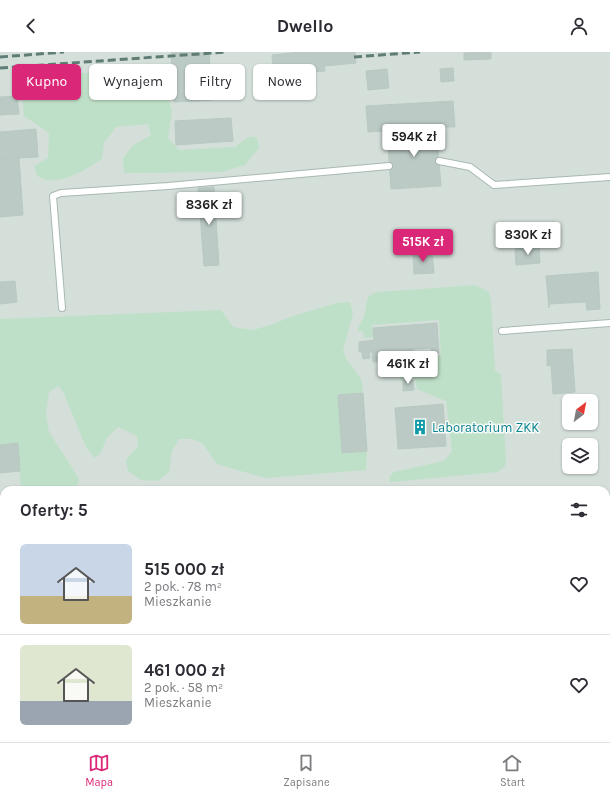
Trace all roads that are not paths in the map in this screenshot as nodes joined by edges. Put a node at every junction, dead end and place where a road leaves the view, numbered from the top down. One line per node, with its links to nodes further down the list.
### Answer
1 (439, 161): 3 (lane)
2 (389, 166): 4 (lane)
3 (610, 177)
4 (62, 308)
5 (610, 324): 6 (lane)
6 (502, 331)

